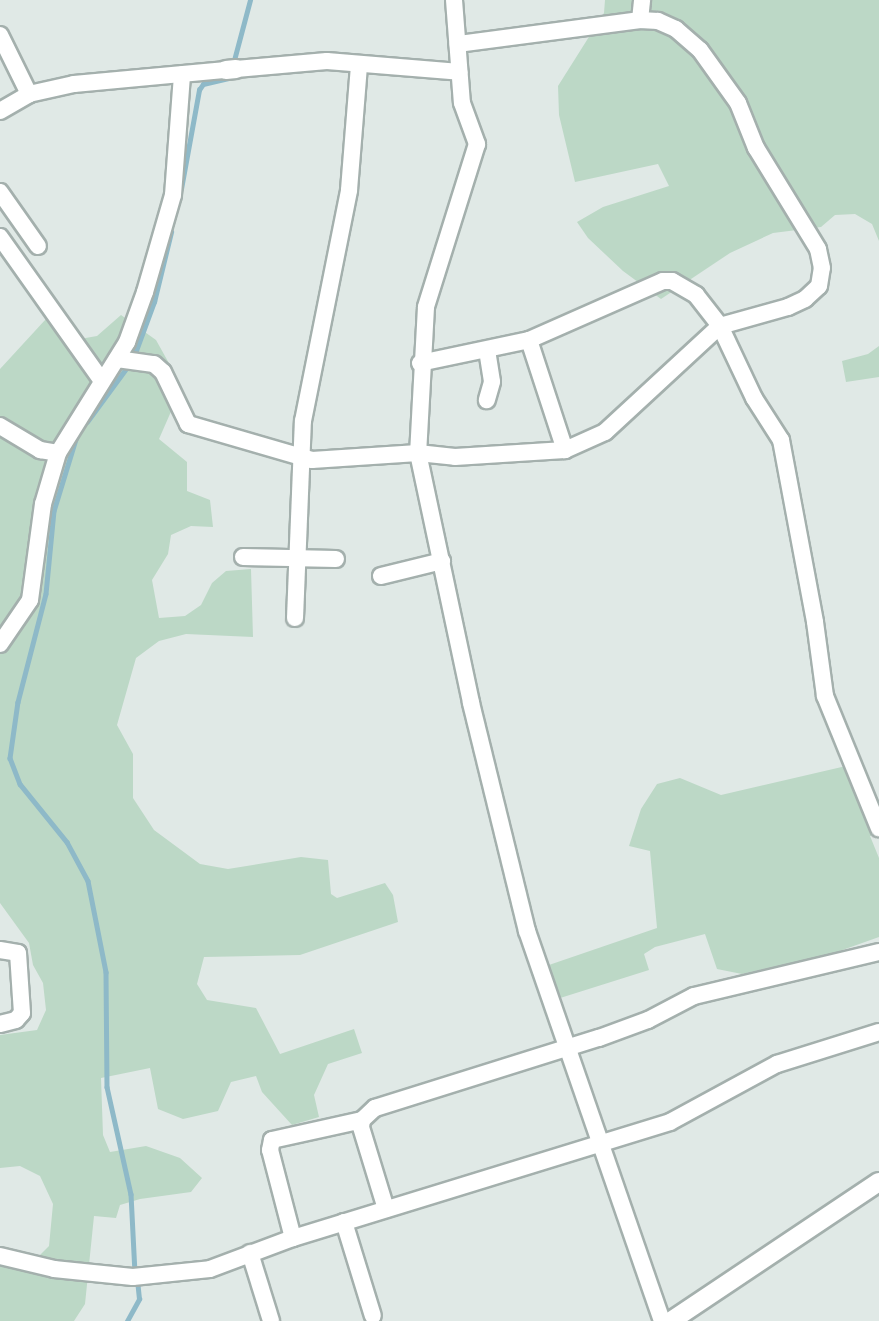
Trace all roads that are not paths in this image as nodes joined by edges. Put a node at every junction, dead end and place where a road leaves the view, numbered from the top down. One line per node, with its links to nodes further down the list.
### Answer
1 (454, 0): 5 (street)
2 (642, 0): 3 (street)
3 (640, 20): 5 (street); 14 (street)
4 (0, 35): 9 (street)
5 (458, 44): 7 (street)
6 (359, 66): 7 (street); 8 (street); 25 (street)
7 (460, 72): 18 (street)
8 (182, 74): 9 (street); 17 (street)
9 (29, 94): 10 (street)
10 (0, 111)
11 (0, 192): 13 (street)
12 (0, 237): 19 (street)
13 (38, 246)
14 (720, 327): 15 (street); 22 (street); 33 (street)
15 (530, 340): 16 (street); 22 (street)
16 (487, 350): 18 (street); 20 (street)
17 (117, 359): 19 (street); 25 (street)
18 (420, 363): 24 (street)
19 (102, 381): 23 (street)
20 (488, 400)
21 (0, 426): 23 (street)
22 (565, 450): 24 (street)
23 (58, 453): 32 (street)
24 (418, 453): 25 (street); 29 (street)
25 (302, 457): 26 (street)
26 (297, 556): 27 (street); 28 (street); 31 (street)
27 (243, 557)
28 (336, 559)
29 (442, 561): 30 (street); 38 (street)
30 (381, 576)
31 (294, 618)
32 (0, 644)
33 (879, 828)
34 (0, 950): 36 (street)
35 (879, 952): 38 (street)
36 (0, 1024)
37 (879, 1032): 40 (street)
38 (568, 1048): 39 (street); 40 (street)
39 (362, 1120): 42 (street); 44 (street)
40 (599, 1144): 42 (street); 49 (street)
41 (879, 1182): 50 (street)
42 (386, 1209): 43 (street)
43 (344, 1222): 44 (street); 47 (street)
44 (293, 1238): 45 (street)
45 (250, 1252): 46 (street); 48 (street)
46 (0, 1256)
47 (373, 1316)
48 (271, 1321)
49 (662, 1321)
50 (671, 1321)

